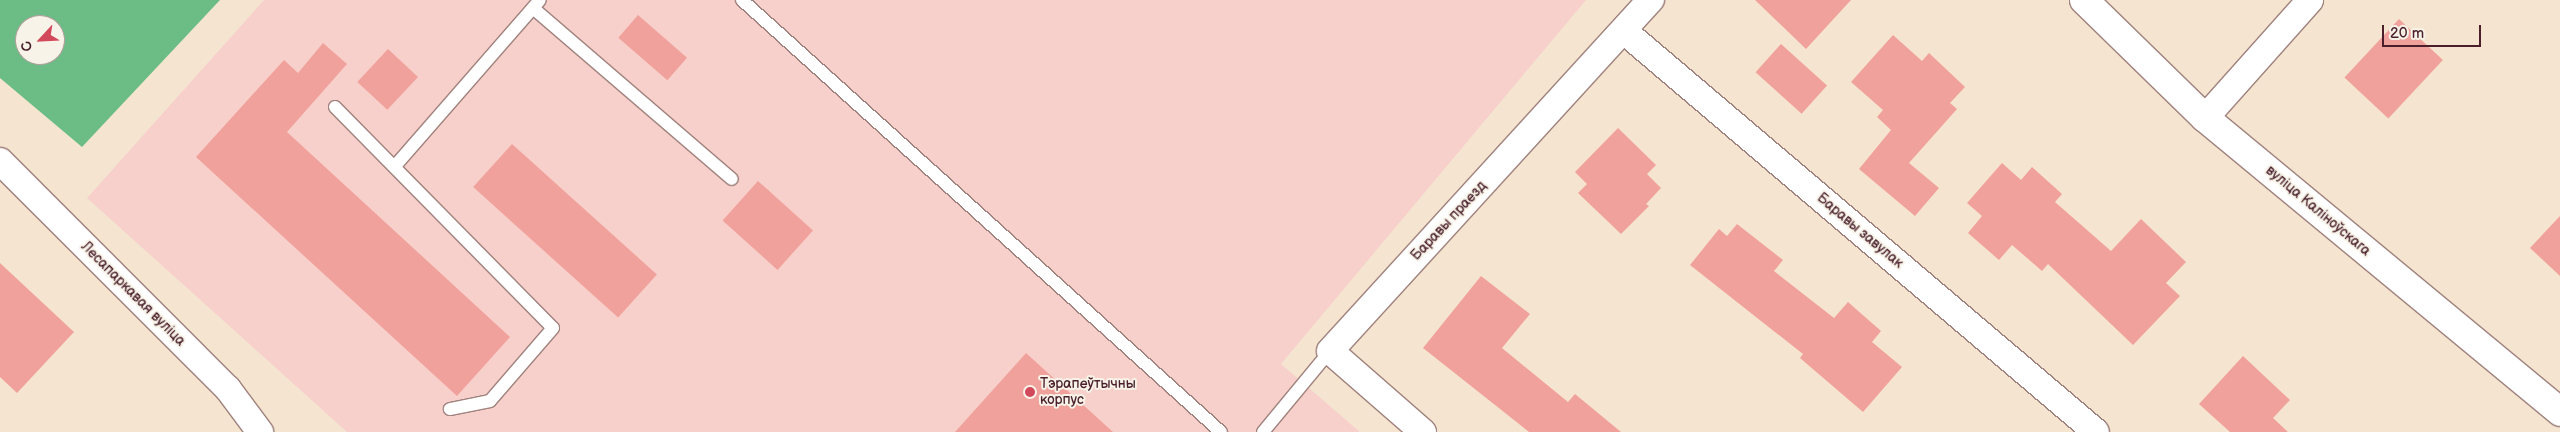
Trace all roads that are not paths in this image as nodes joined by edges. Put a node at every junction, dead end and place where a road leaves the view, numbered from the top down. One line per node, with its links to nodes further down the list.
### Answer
1 (742, 0): 16 (lane)
2 (1651, 0): 6 (street, Баравы праезд)
3 (2084, 0): 8 (street, вуліца Каліноўскага)
4 (2310, 0): 8 (street)
5 (537, 4): 10 (lane); 11 (lane)
6 (1624, 31): 12 (street, Баравы праезд); 19 (street, Баравы завулак)
7 (335, 107): 10 (lane)
8 (2205, 118): 13 (street, вуліца Каліноўскага)
9 (0, 161): 15 (street, Лесапаркавая вуліца)
10 (395, 166): 14 (lane)
11 (732, 179)
12 (1330, 351): 17 (lane); 18 (street)
13 (2557, 404)
14 (450, 409)
15 (260, 432)
16 (1221, 432)
17 (1264, 432)
18 (1423, 432)
19 (2096, 432)

